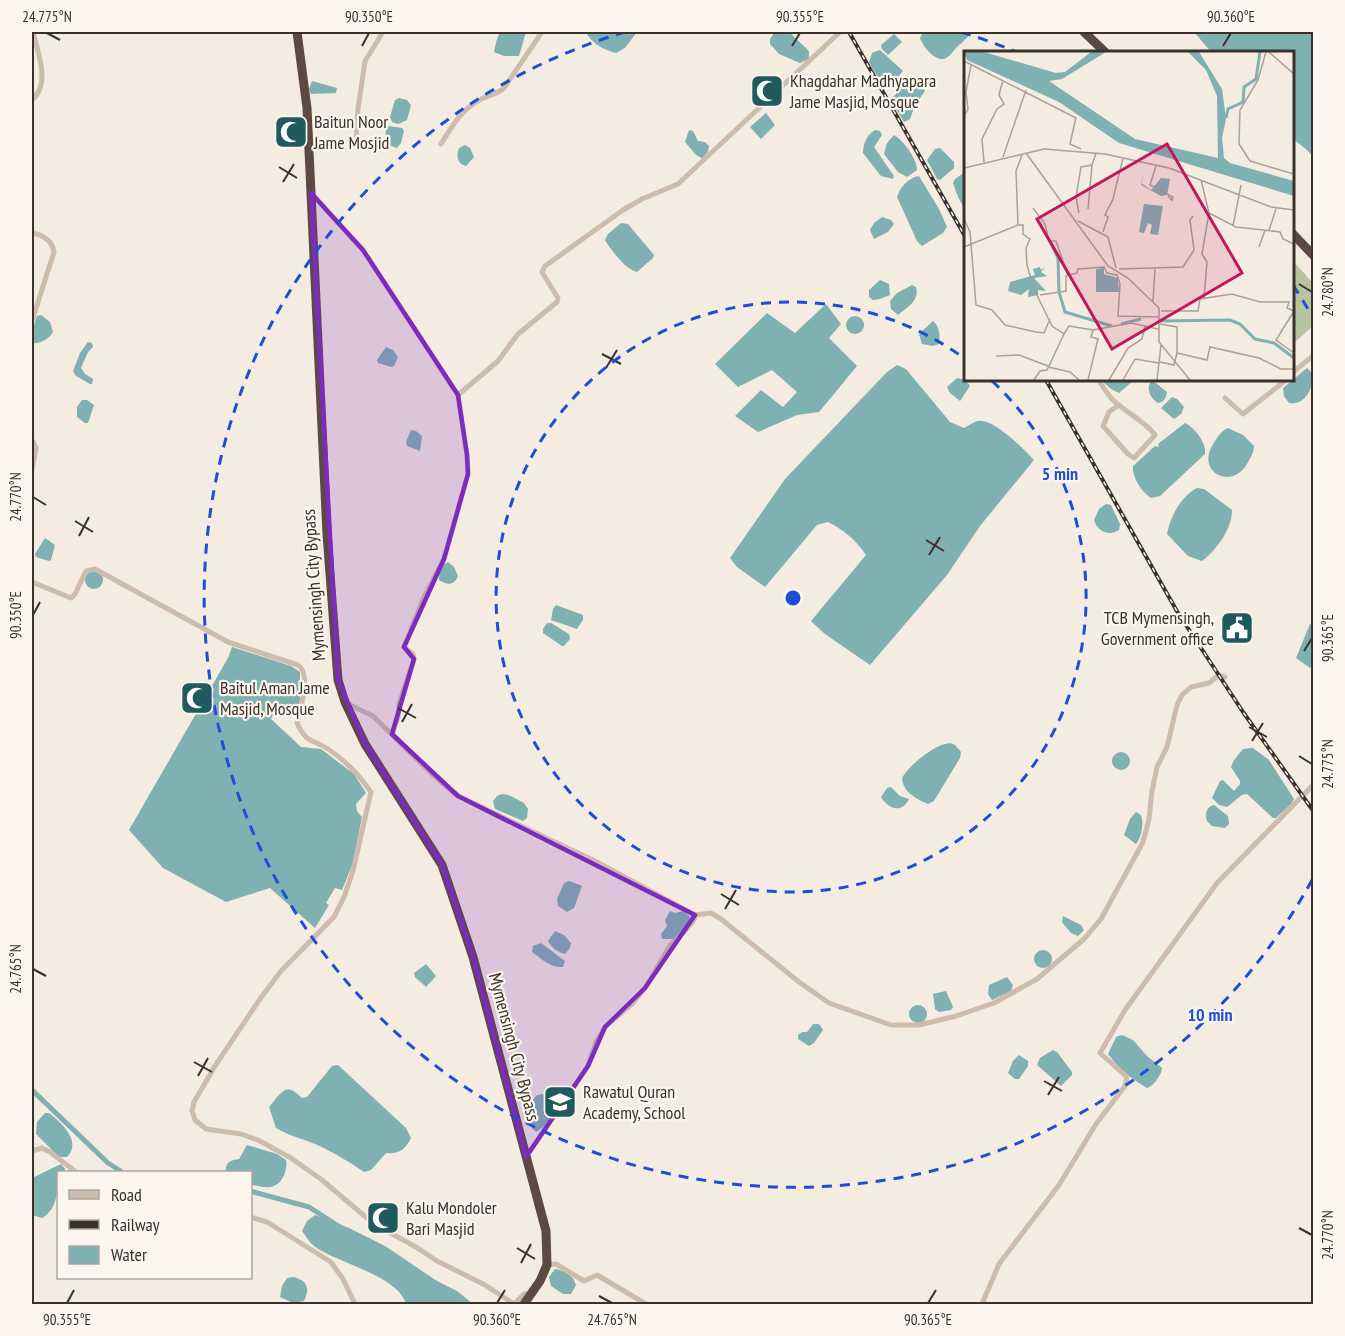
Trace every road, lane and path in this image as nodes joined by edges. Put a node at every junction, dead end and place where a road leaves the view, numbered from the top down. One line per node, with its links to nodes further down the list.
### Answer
1 (33, 32): 8 (street)
2 (297, 32): 11 (highway, Mymensingh City Bypass)
3 (383, 32): 9 (street)
4 (542, 32): 10 (street)
5 (840, 32): 20 (street)
6 (1084, 32): 7 (highway)
7 (1104, 51)
8 (32, 100)
9 (356, 141)
10 (441, 144)
11 (311, 193): 20 (street); 27 (highway, Mymensingh City Bypass)
12 (32, 233): 15 (street)
13 (1294, 234): 14 (highway)
14 (1314, 256)
15 (32, 321)
16 (1314, 355): 17 (street)
17 (1294, 373)
18 (1099, 381): 22 (street)
19 (1285, 381): 21 (street)
20 (458, 395): 28 (street)
21 (1225, 398)
22 (1119, 405): 22 (street)
23 (32, 440): 24 (street)
24 (32, 470)
25 (32, 582): 36 (street)
26 (1226, 677): 30 (street)
27 (345, 702): 28 (street); 32 (highway, Mymensingh City Bypass)
28 (392, 734): 30 (street)
29 (1314, 784): 40 (street)
30 (695, 915): 32 (street)
31 (32, 1151): 33 (street)
32 (526, 1158): 35 (highway, Mymensingh City Bypass)
33 (73, 1171)
34 (252, 1218): 37 (street)
35 (547, 1265): 36 (highway, Mymensingh City Bypass); 39 (street)
36 (533, 1292): 38 (highway, Mymensingh City Bypass)
37 (355, 1305)
38 (524, 1305)
39 (646, 1305)
40 (982, 1305)

